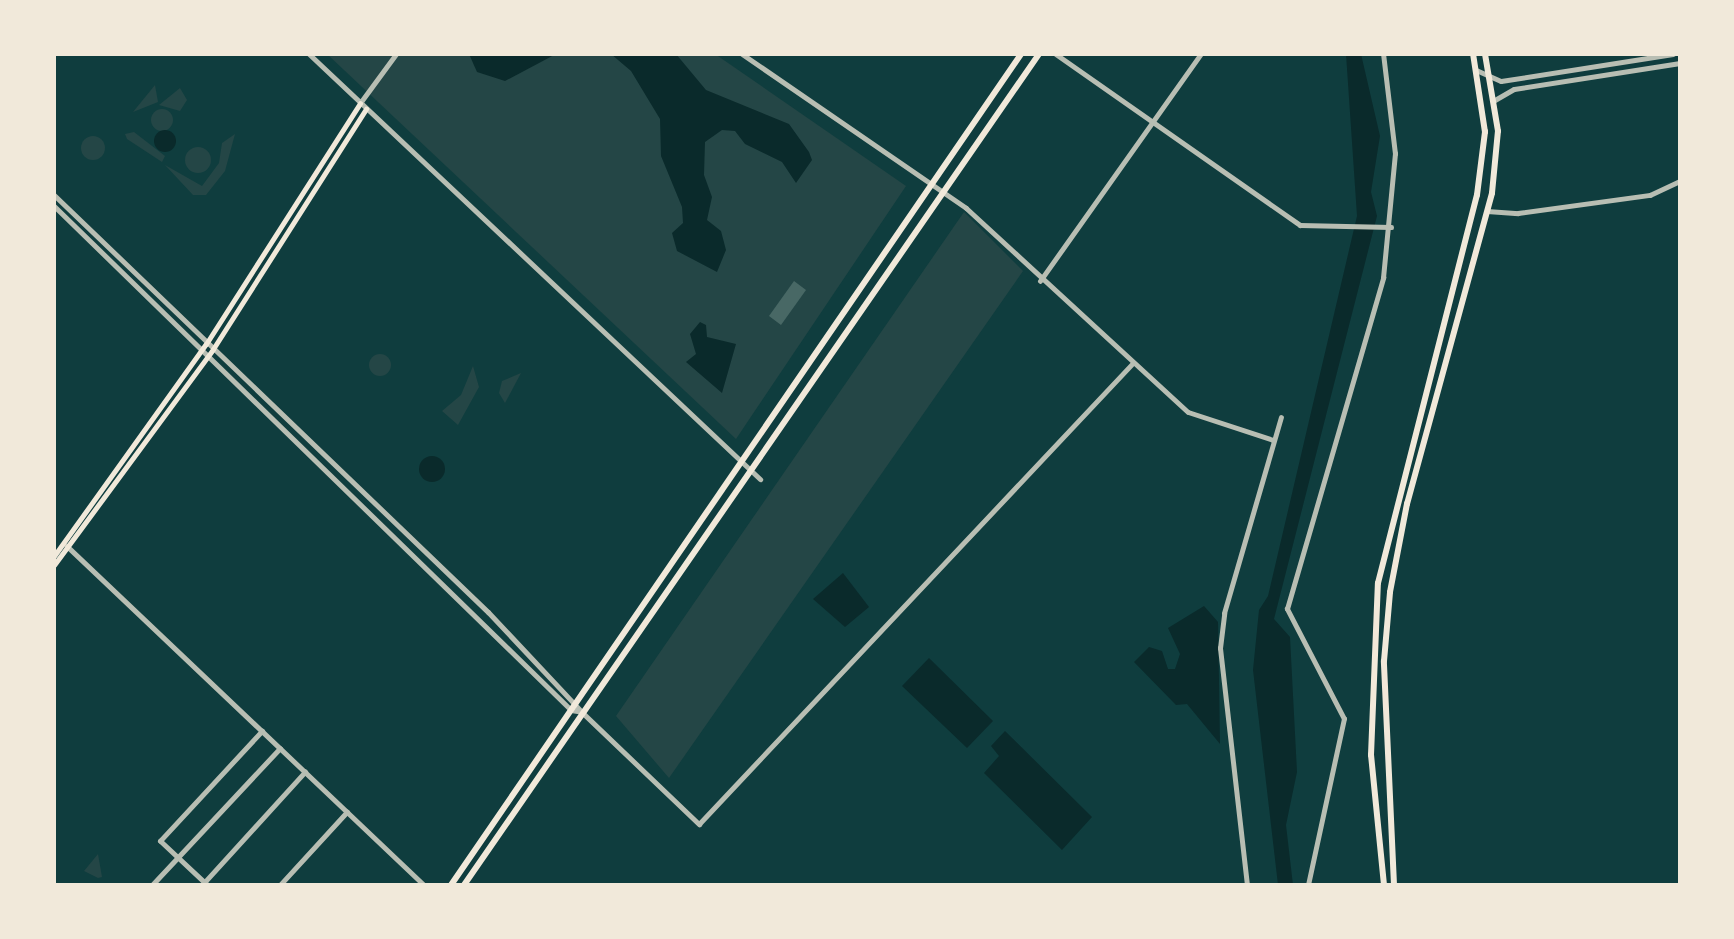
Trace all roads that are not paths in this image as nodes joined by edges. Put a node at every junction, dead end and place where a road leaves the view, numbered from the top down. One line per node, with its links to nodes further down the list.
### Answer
1 (309, 54): 17 (street)
2 (396, 54): 15 (street)
3 (743, 54): 20 (street)
4 (1021, 54): 20 (main road)
5 (1038, 54): 22 (main road)
6 (1056, 54): 19 (street)
7 (1201, 54): 19 (street)
8 (1382, 54): 26 (street)
9 (1473, 54): 13 (main road)
10 (1485, 54): 14 (main road)
11 (1673, 54): 14 (street)
12 (1680, 63): 16 (street)
13 (1476, 70): 14 (street); 57 (main road)
14 (1490, 81): 16 (main road)
15 (368, 98): 17 (street); 18 (street)
16 (1493, 101): 25 (main road)
17 (360, 103): 18 (street); 28 (main road)
18 (366, 109): 29 (main road); 35 (street)
19 (1153, 122): 26 (street); 27 (street)
20 (929, 180): 22 (street); 35 (main road)
21 (1680, 181): 25 (street)
22 (940, 188): 27 (street); 36 (main road)
23 (54, 195): 28 (street)
24 (54, 206): 30 (street)
25 (1487, 211): 58 (main road)
26 (1391, 227): 56 (street)
27 (1040, 281): 32 (street)
28 (206, 344): 29 (street); 30 (main road)
29 (213, 349): 31 (main road); 41 (street)
30 (202, 350): 31 (street); 38 (main road)
31 (208, 355): 38 (main road); 42 (street)
32 (1133, 363): 34 (street); 43 (street)
33 (1282, 417): 34 (street)
34 (1273, 440): 55 (street)
35 (740, 460): 36 (street); 41 (main road)
36 (750, 469): 37 (street); 43 (main road)
37 (760, 479)
38 (66, 545): 39 (main road); 40 (main road); 44 (street)
39 (54, 556)
40 (54, 565)
41 (577, 700): 42 (main road); 43 (street)
42 (571, 710): 43 (street); 53 (main road)
43 (582, 712): 54 (main road)
44 (262, 731): 45 (street); 48 (street)
45 (280, 748): 46 (street); 48 (street)
46 (305, 772): 47 (street); 49 (street)
47 (347, 812): 51 (street); 52 (street)
48 (178, 858): 49 (street); 50 (street)
49 (204, 884)
50 (152, 885)
51 (280, 885)
52 (424, 885)
53 (451, 885)
54 (464, 885)
55 (1247, 885)
56 (1308, 885)
57 (1384, 885)
58 (1394, 885)

